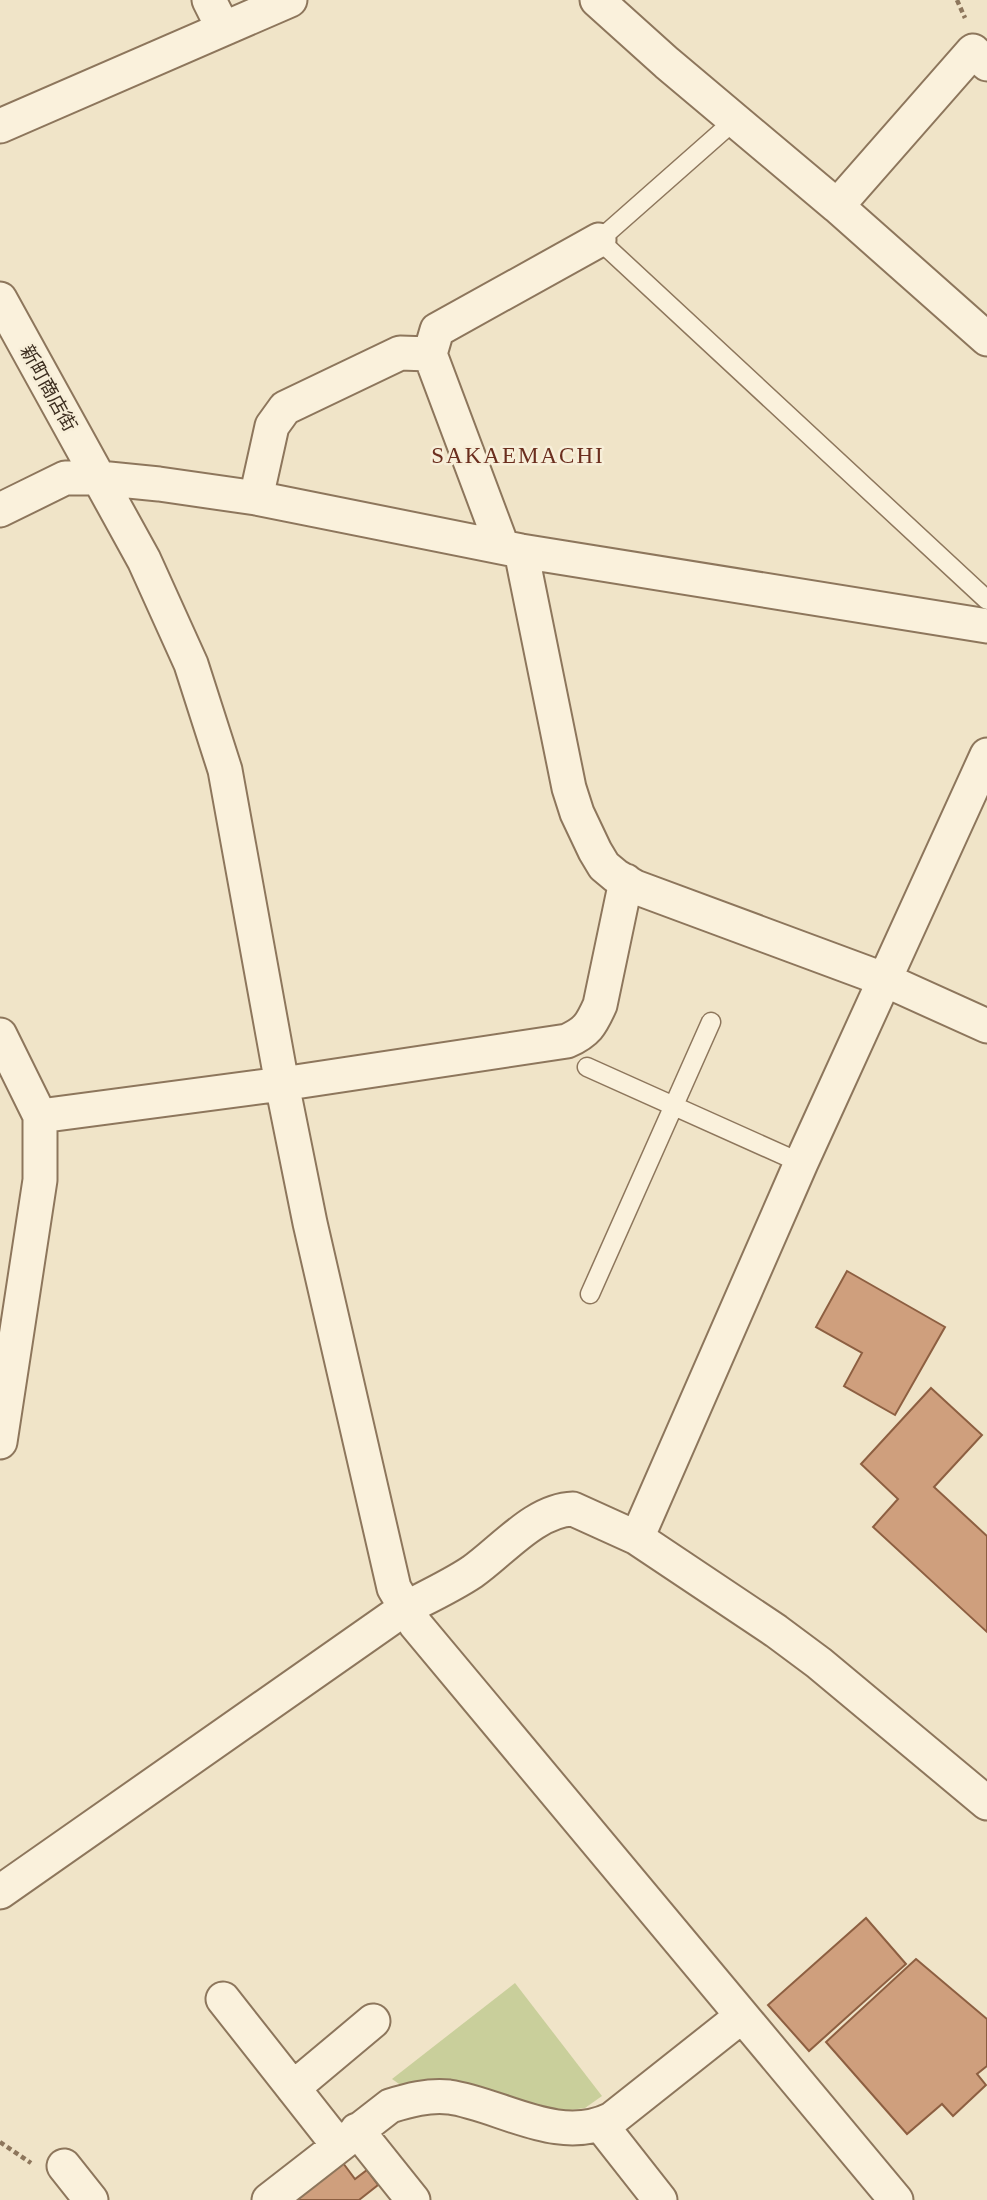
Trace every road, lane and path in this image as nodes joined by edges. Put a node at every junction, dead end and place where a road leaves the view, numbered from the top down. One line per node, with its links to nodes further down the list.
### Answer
1 (290, 0): 3 (street)
2 (597, 0): 5 (street)
3 (216, 14): 6 (street)
4 (987, 64): 7 (street)
5 (735, 120): 7 (street); 8 (lane)
6 (0, 126)
7 (837, 206): 10 (street)
8 (599, 240): 11 (street); 16 (lane)
9 (0, 299): 12 (street, 新町商店街)
10 (987, 340)
11 (430, 354): 13 (street); 15 (street)
12 (99, 478): 13 (street); 14 (street); 25 (street, 新町商店街)
13 (256, 498): 15 (street)
14 (0, 510)
15 (512, 548): 17 (street); 19 (street)
16 (987, 600)
17 (987, 626)
18 (987, 755): 20 (street)
19 (626, 881): 20 (street); 25 (street)
20 (883, 979): 22 (street); 28 (street)
21 (711, 1023): 26 (lane)
22 (987, 1026)
23 (0, 1035): 27 (street)
24 (587, 1067): 26 (lane)
25 (282, 1084): 27 (street); 32 (street, 新町商店街)
26 (674, 1106): 28 (lane); 29 (lane)
27 (40, 1116): 30 (street)
28 (801, 1163): 31 (street)
29 (590, 1294)
30 (0, 1442)
31 (637, 1538): 32 (street); 33 (street)
32 (404, 1609): 34 (street); 36 (street, 新町商店街)
33 (987, 1803)
34 (0, 1892)
35 (223, 2000): 38 (street)
36 (742, 2017): 39 (street); 46 (street, 新町商店街)
37 (373, 2021): 38 (street)
38 (293, 2088): 40 (street)
39 (601, 2125): 40 (street); 45 (street)
40 (348, 2138): 43 (street); 44 (street)
41 (64, 2166): 42 (street)
42 (90, 2200)
43 (269, 2200)
44 (413, 2200)
45 (660, 2200)
46 (895, 2200)

